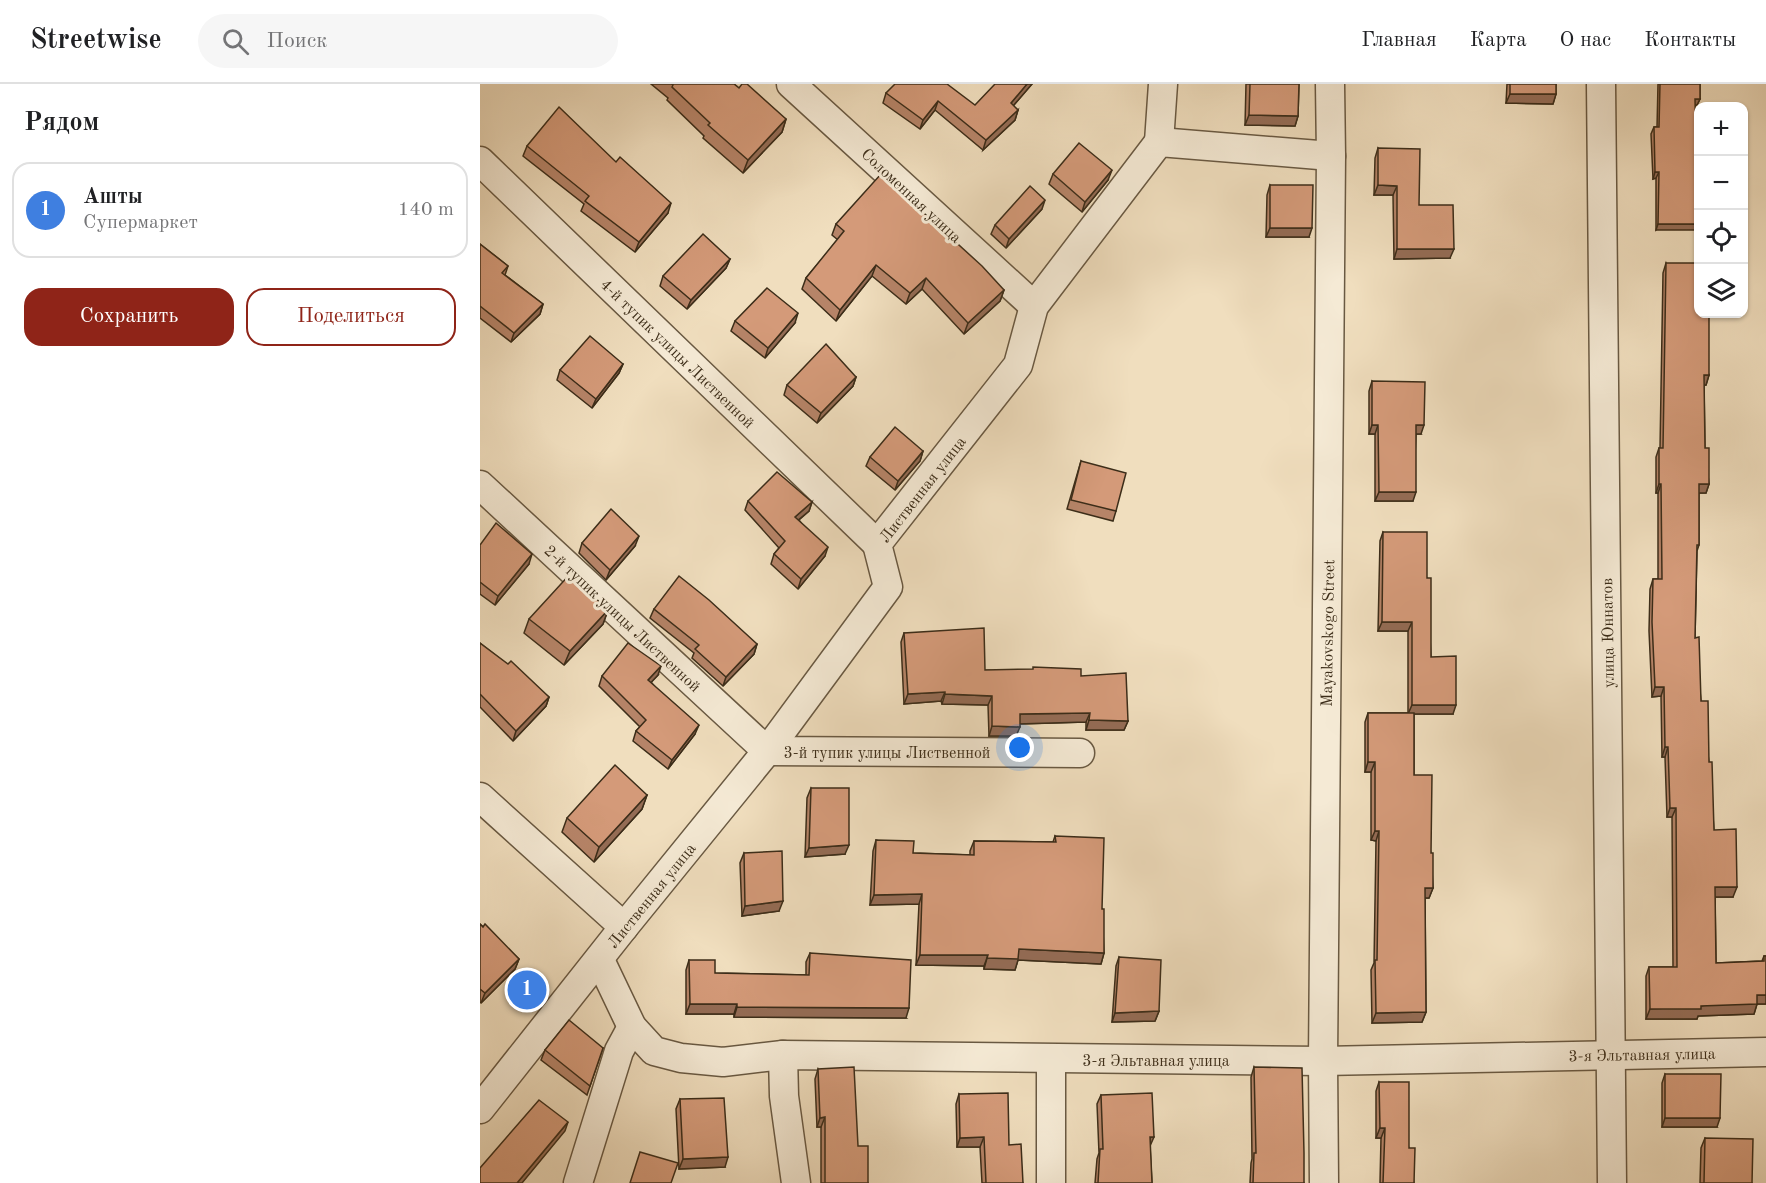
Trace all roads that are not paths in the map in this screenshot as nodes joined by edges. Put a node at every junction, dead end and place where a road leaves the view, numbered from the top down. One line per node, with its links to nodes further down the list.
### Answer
1 (791, 84): 8 (street, Соломенная улица)
2 (1163, 84): 5 (street)
3 (1330, 84): 6 (street, Mayakovskogo Street)
4 (1601, 84): 18 (street, улица Юннатов)
5 (1159, 142): 6 (street); 8 (street, Лиственная улица)
6 (1331, 156): 21 (street, Mayakovskogo Street)
7 (480, 161): 10 (street, 4-й тупик улицы Лиственной)
8 (1034, 306): 10 (street, Лиственная улица)
9 (480, 485): 11 (street, 2-й тупик улицы Лиственной)
10 (877, 544): 11 (street, Лиственная улица)
11 (767, 751): 12 (street, 3-й тупик улицы Лиственной); 14 (street, Лиственная улица)
12 (1080, 753)
13 (480, 797): 14 (street)
14 (624, 927): 15 (street, Лиственная улица)
15 (600, 960): 16 (street, 3-я Эльтавная улица); 22 (street, Лиственная улица)
16 (632, 1027): 19 (street, 3-я Эльтавная улица); 23 (street)
17 (1766, 1052): 18 (street, 3-я Эльтавная улица)
18 (1612, 1054): 21 (street, 3-я Эльтавная улица); 27 (street, улица Юннатов)
19 (783, 1055): 20 (street, 3-я Эльтавная улица); 24 (street)
20 (1051, 1059): 21 (street, 3-я Эльтавная улица); 25 (street)
21 (1323, 1061): 26 (street, Mayakovskogo Street)
22 (480, 1109)
23 (578, 1183)
24 (796, 1183)
25 (1052, 1183)
26 (1324, 1183)
27 (1612, 1183)

